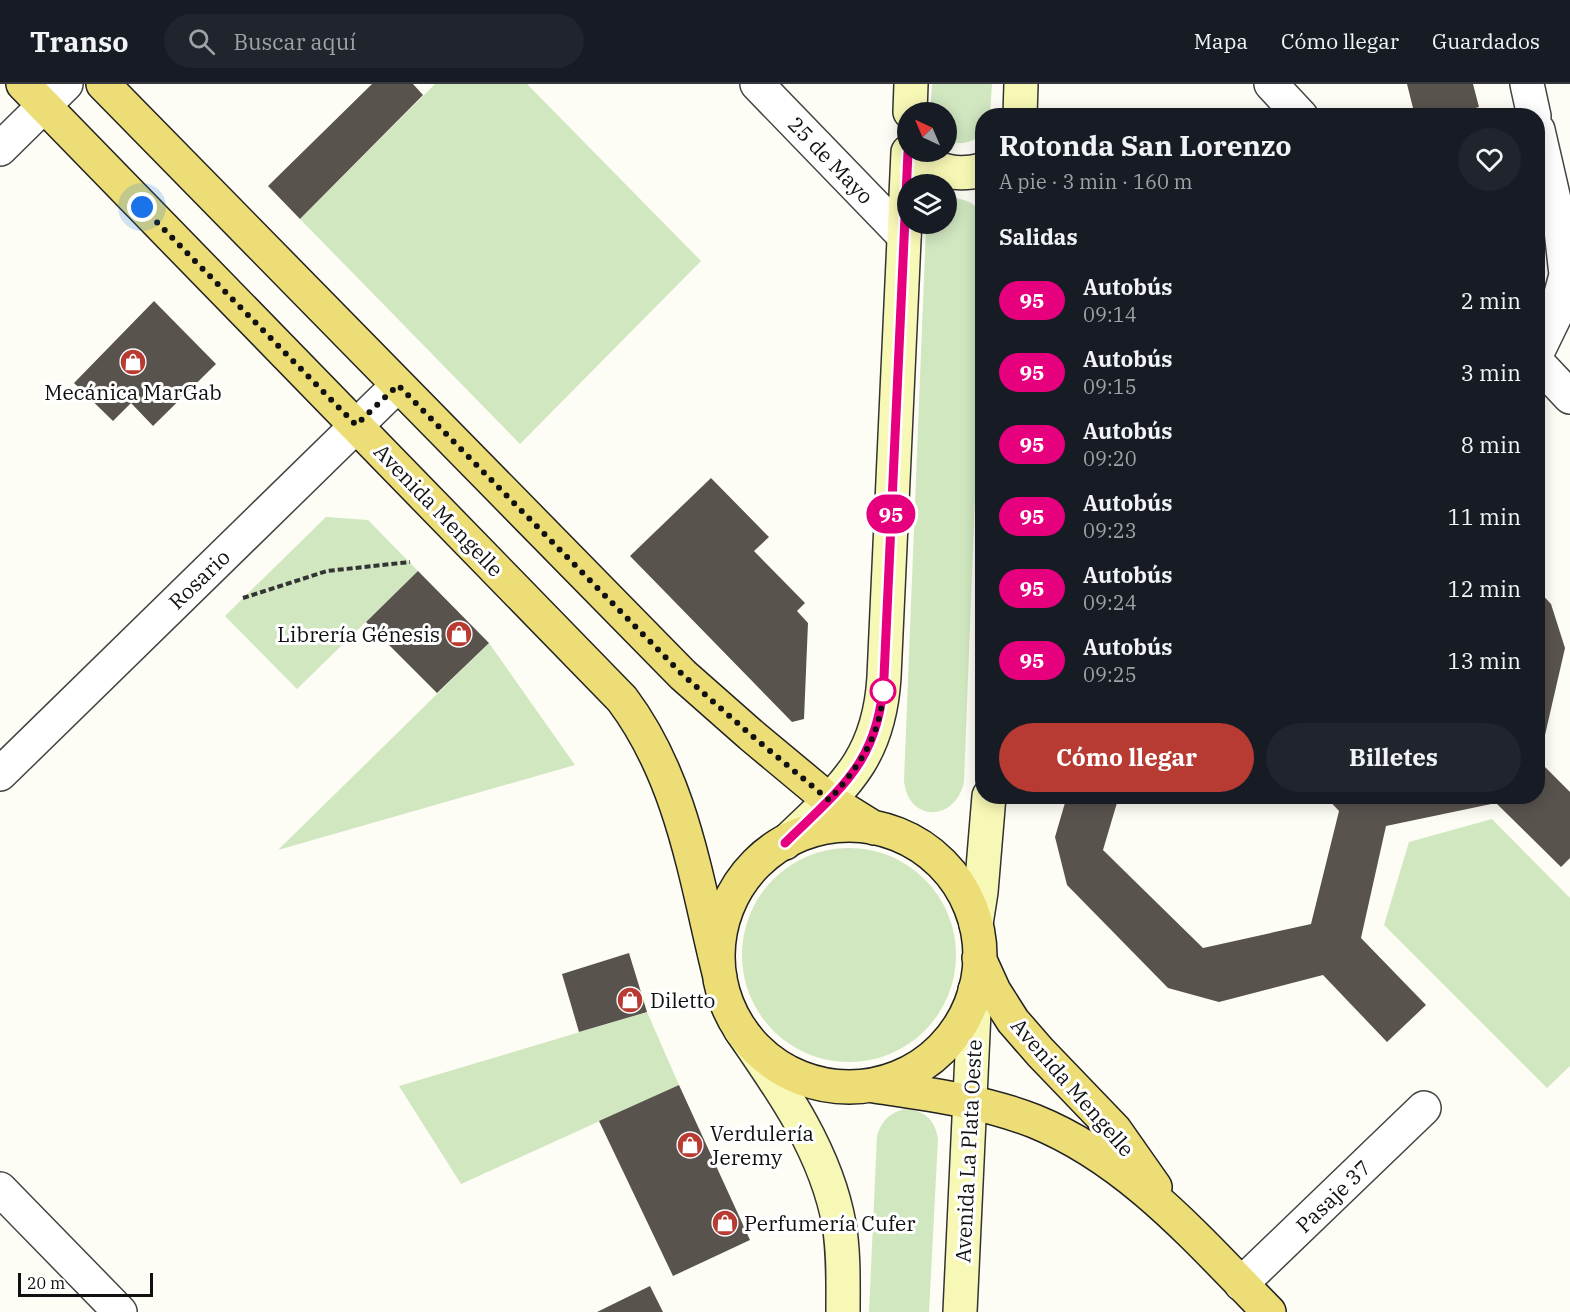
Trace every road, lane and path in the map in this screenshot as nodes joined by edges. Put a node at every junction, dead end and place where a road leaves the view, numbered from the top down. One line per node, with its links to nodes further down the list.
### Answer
1 (102, 84): 20 (main road)
2 (757, 84): 17 (street, 25 de Mayo)
3 (911, 84): 8 (main road)
4 (1021, 84): 9 (main road)
5 (1270, 84): 10 (street)
6 (1527, 84): 11 (street)
7 (44, 91): 12 (street); 22 (main road, Avenida Mengelle)
8 (910, 102)
9 (1020, 108)
10 (1293, 108)
11 (1532, 108)
12 (0, 149)
13 (1545, 160): 18 (street)
14 (908, 162): 17 (main road)
15 (930, 162): 16 (main road)
16 (975, 172)
17 (904, 236): 26 (main road)
18 (1545, 337)
19 (1545, 370): 21 (street)
20 (398, 385): 22 (street, Rosario); 26 (main road)
21 (1570, 397)
22 (356, 425): 25 (street, Rosario); 32 (main road, Avenida Mengelle)
23 (410, 562): 24 (path)
24 (243, 598)
25 (0, 774)
26 (829, 800): 28 (main road); 29 (main road)
27 (988, 804): 30 (main road)
28 (874, 828): 29 (main road); 30 (main road)
29 (785, 843): 32 (main road)
30 (976, 924): 31 (main road)
31 (977, 974): 34 (main road); 35 (main road, Avenida La Plata Oeste); 38 (main road, Avenida Mengelle)
32 (720, 977): 33 (main road)
33 (740, 1029): 34 (main road); 41 (main road)
34 (867, 1085): 35 (main road, Avenida Mengelle)
35 (970, 1103): 38 (main road, Avenida Mengelle); 42 (main road, Avenida La Plata Oeste)
36 (1424, 1108): 39 (street, Pasaje 37)
37 (0, 1189): 40 (street)
38 (1172, 1213): 39 (main road, Avenida Mengelle)
39 (1241, 1284): 43 (main road, Avenida Mengelle)
40 (120, 1312)
41 (843, 1312)
42 (960, 1312)
43 (1269, 1312)

